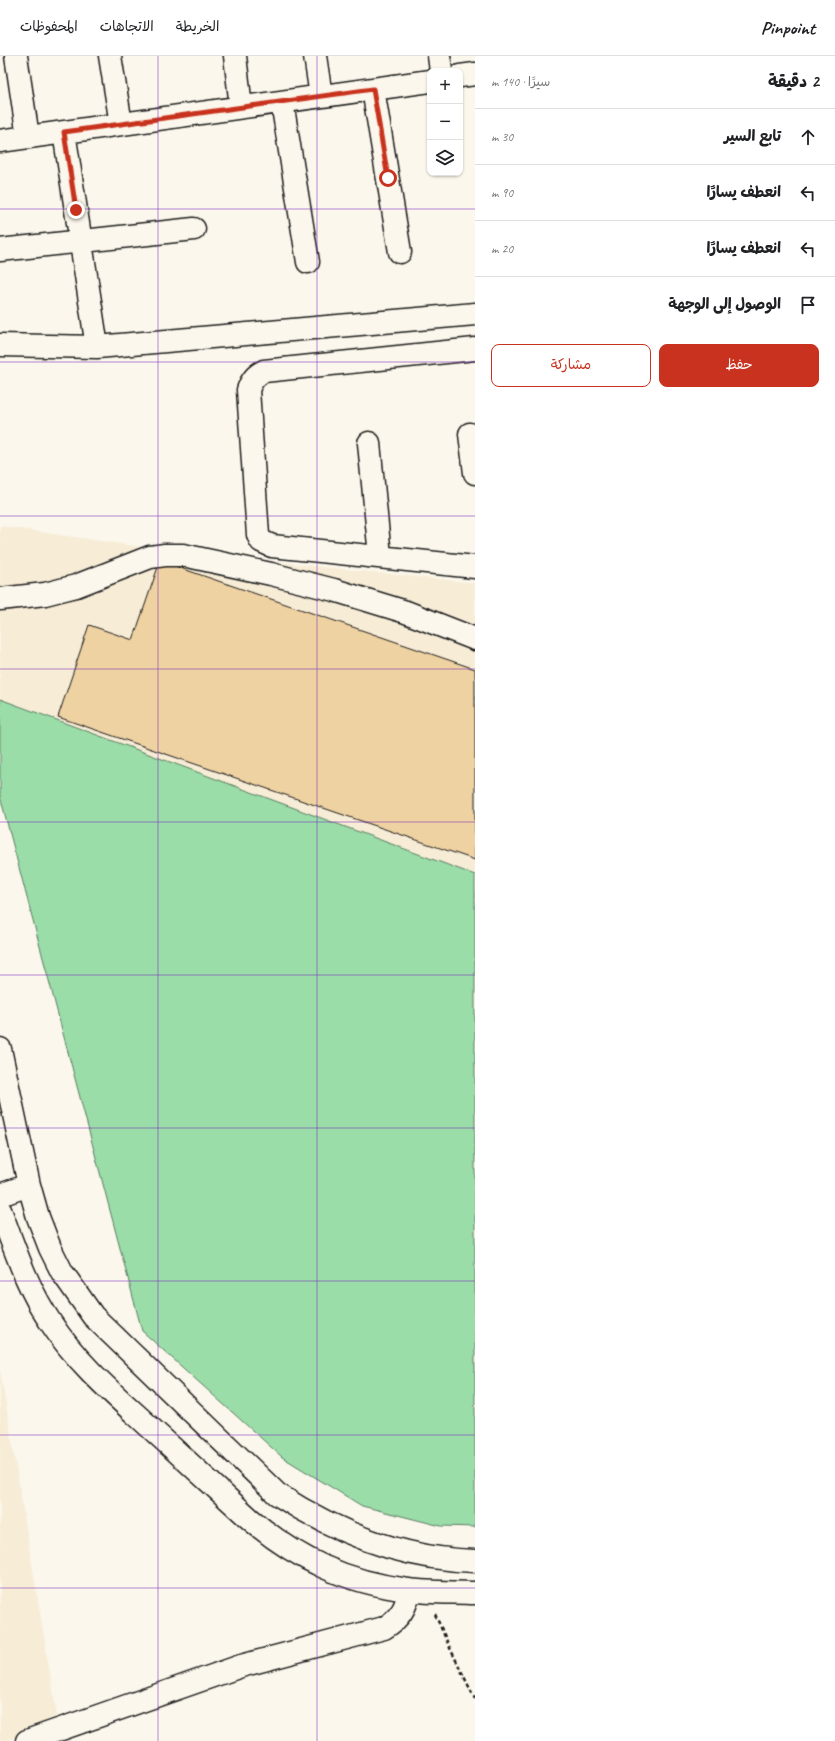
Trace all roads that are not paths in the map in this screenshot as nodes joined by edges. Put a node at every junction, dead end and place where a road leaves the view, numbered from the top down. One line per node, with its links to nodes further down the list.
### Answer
1 (16, 56): 16 (street)
2 (110, 56): 14 (street)
3 (235, 56): 13 (street)
4 (315, 56): 11 (street)
5 (439, 56): 6 (street)
6 (441, 68)
7 (475, 74): 8 (street)
8 (463, 76)
9 (427, 81): 10 (street)
10 (373, 89): 11 (street); 21 (street)
11 (321, 96): 12 (street)
12 (282, 102): 13 (street); 22 (street)
13 (241, 107): 14 (street)
14 (120, 124): 15 (street)
15 (64, 132): 16 (street); 19 (street)
16 (28, 137): 17 (street)
17 (0, 141)
18 (194, 229): 19 (street)
19 (81, 241): 20 (street); 25 (street)
20 (0, 250)
21 (400, 252)
22 (308, 262)
23 (475, 314): 25 (street)
24 (0, 345): 25 (street)
25 (97, 347)
26 (475, 349): 30 (street)
27 (470, 434): 29 (street)
28 (369, 443): 30 (street)
29 (475, 473)
30 (380, 556): 31 (street)
31 (475, 567)
32 (0, 599): 33 (street)
33 (475, 639)
34 (0, 1049): 35 (street)
35 (29, 1186): 36 (street); 38 (street)
36 (0, 1195)
37 (0, 1210): 39 (street)
38 (475, 1561)
39 (417, 1591): 40 (street); 41 (street)
40 (475, 1593)
41 (27, 1741)

